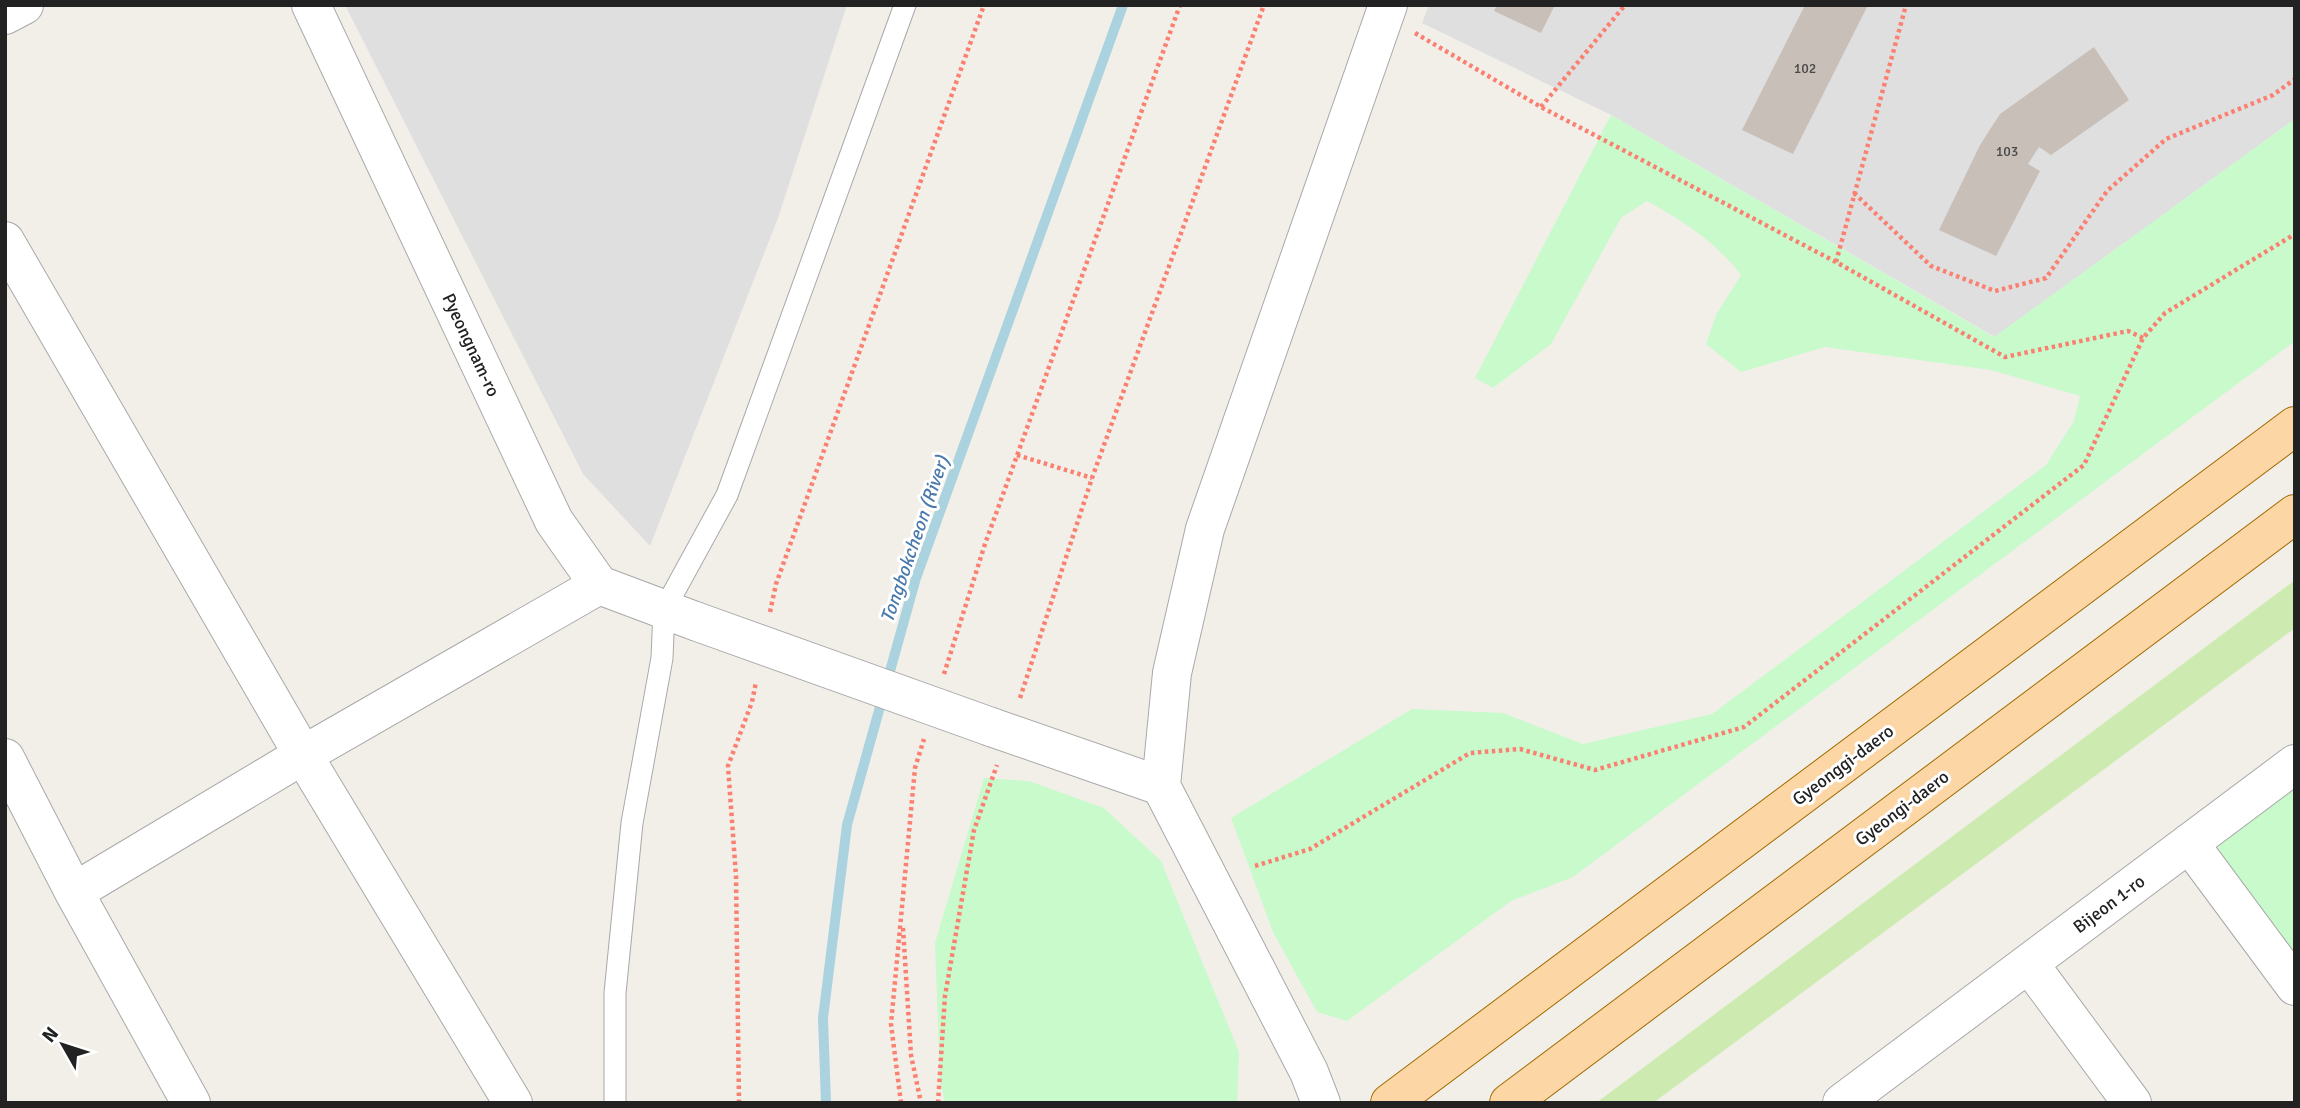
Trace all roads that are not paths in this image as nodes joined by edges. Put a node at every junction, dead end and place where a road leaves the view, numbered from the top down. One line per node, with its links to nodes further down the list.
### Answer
1 (24, 5): 5 (street)
2 (311, 5): 9 (street, Pyeongnam-ro)
3 (905, 5): 10 (lane)
4 (1386, 10): 14 (street)
5 (5, 15)
6 (5, 241): 11 (street)
7 (2295, 426): 24 (main road, Gyeonggi-daero)
8 (2295, 513): 25 (main road, Gyeongi-daero)
9 (599, 585): 10 (street); 11 (street)
10 (679, 616): 14 (street, bridge); 22 (lane)
11 (303, 755): 16 (street); 21 (street)
12 (5, 758): 16 (street)
13 (2295, 764): 15 (street, Bijeon 1-ro)
14 (1161, 786): 23 (street)
15 (2189, 843): 17 (street, Bijeon 1-ro); 18 (street)
16 (75, 892): 20 (street)
17 (2029, 965): 19 (street, Bijeon 1-ro); 27 (street)
18 (2295, 986)
19 (1888, 1089): 26 (street, Bijeon 1-ro)
20 (191, 1103)
21 (513, 1103)
22 (615, 1103)
23 (1321, 1103)
24 (1390, 1103)
25 (1509, 1103)
26 (1842, 1103)
27 (2132, 1103)

